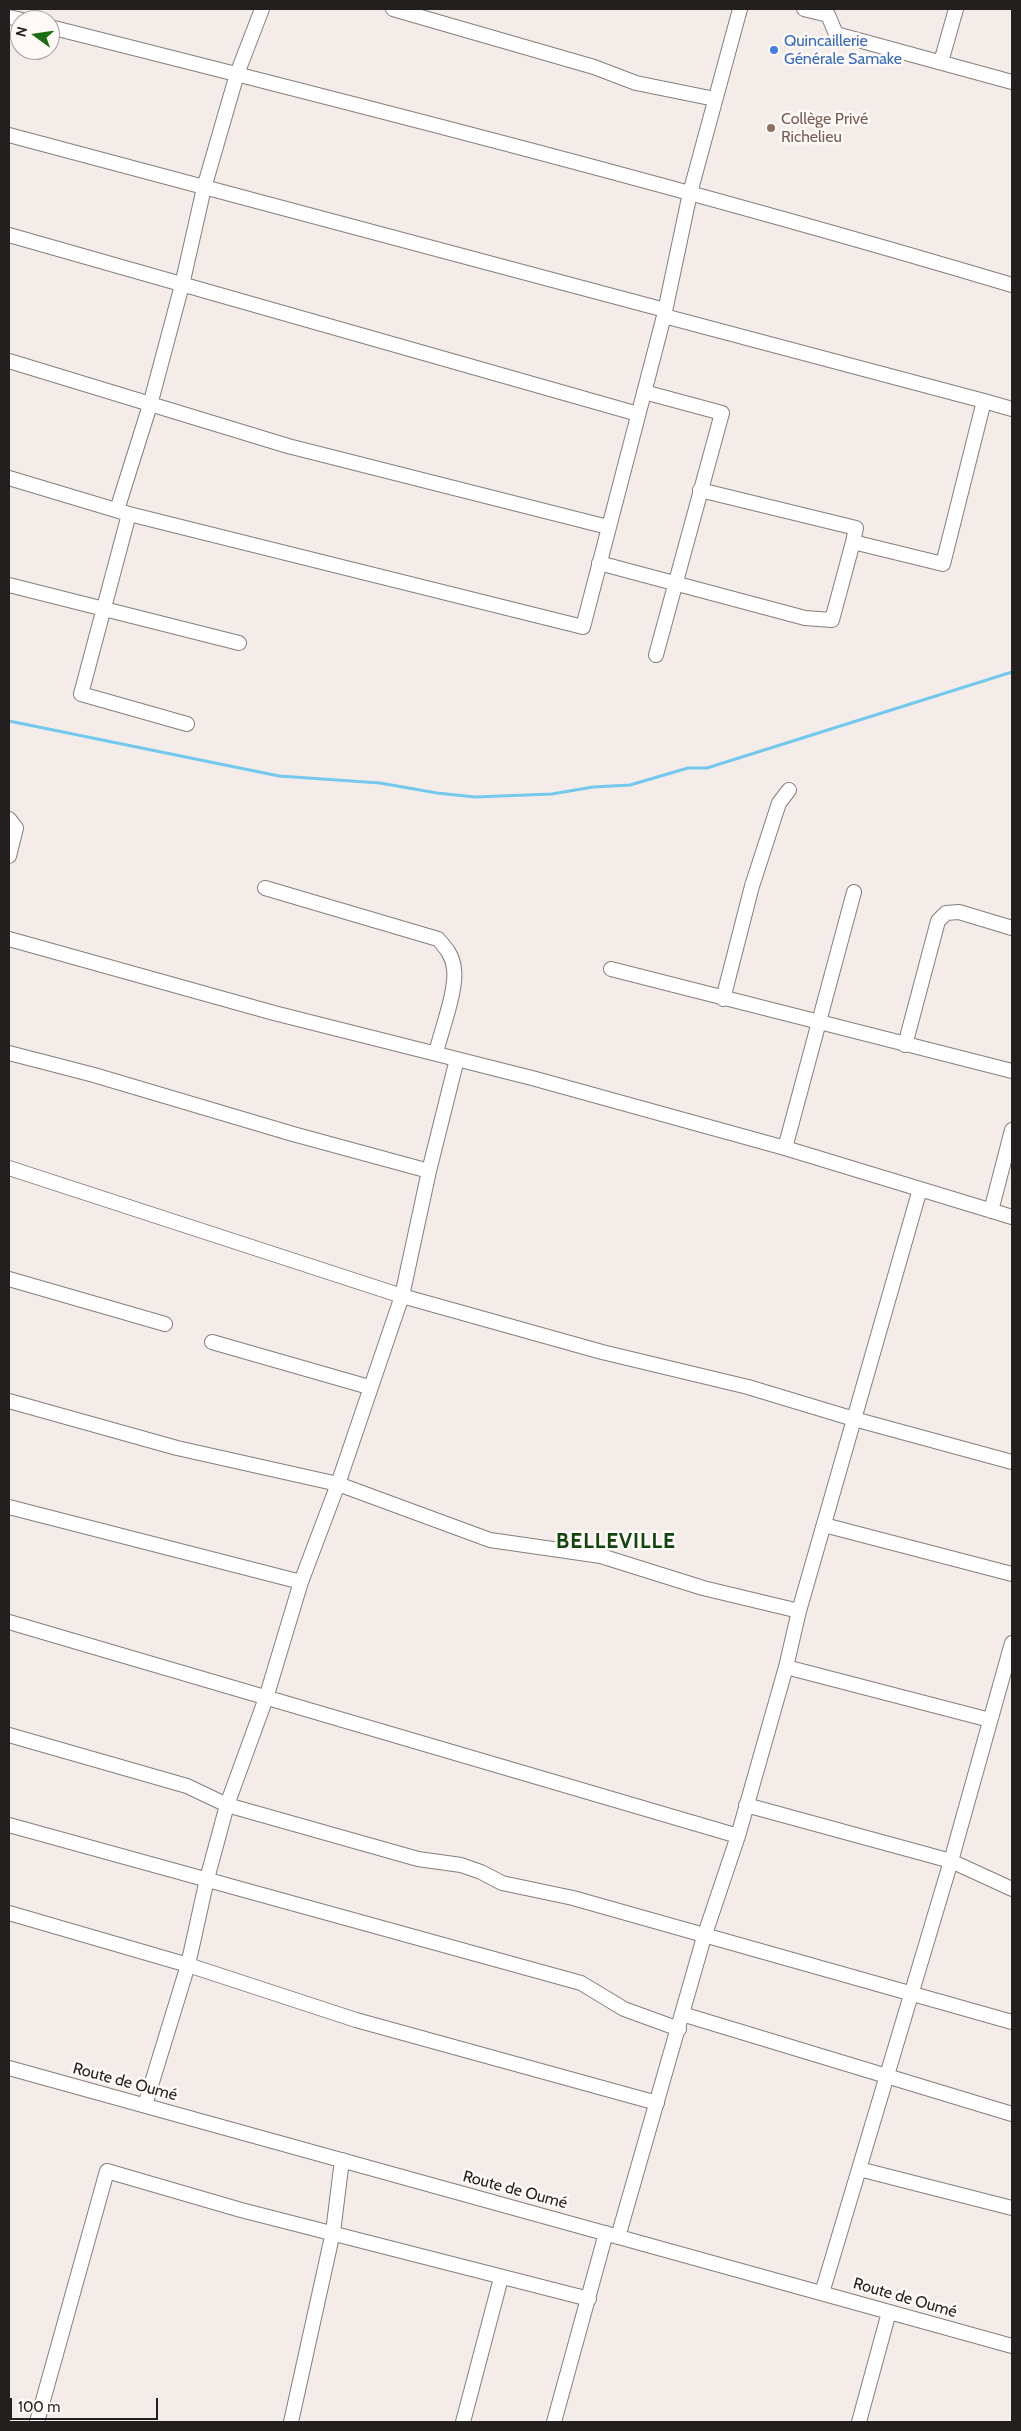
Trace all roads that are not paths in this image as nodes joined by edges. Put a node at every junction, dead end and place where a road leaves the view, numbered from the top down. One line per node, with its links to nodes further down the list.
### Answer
1 (262, 9): 8 (street)
2 (393, 9): 10 (street)
3 (740, 9): 10 (street)
4 (804, 9): 7 (street)
5 (956, 9): 7 (street)
6 (60, 30): 8 (street)
7 (941, 62): 9 (street)
8 (237, 74): 12 (street); 13 (street)
9 (1012, 82)
10 (715, 99): 13 (street)
11 (9, 135): 12 (street)
12 (204, 188): 15 (street); 17 (street)
13 (690, 193): 16 (street); 17 (street)
14 (9, 235): 15 (street)
15 (182, 285): 21 (street); 23 (street)
16 (1012, 285)
17 (664, 313): 19 (street); 20 (street)
18 (9, 361): 21 (street)
19 (644, 392): 23 (street); 25 (street)
20 (984, 402): 22 (street); 28 (street)
21 (150, 405): 26 (street); 27 (street)
22 (1012, 409)
23 (638, 414): 27 (street)
24 (9, 478): 26 (street)
25 (700, 490): 28 (street); 30 (street)
26 (123, 512): 29 (street); 32 (street)
27 (608, 527): 29 (street)
28 (853, 542): 30 (street)
29 (599, 563): 30 (street)
30 (675, 583): 34 (street)
31 (9, 585): 32 (street)
32 (103, 608): 33 (street); 35 (street)
33 (239, 643)
34 (656, 655)
35 (187, 724)
36 (789, 790): 44 (street)
37 (9, 819): 38 (street)
38 (9, 856)
39 (265, 888): 48 (street)
40 (854, 892): 45 (street)
41 (1012, 928): 46 (street)
42 (9, 939): 48 (street)
43 (611, 970): 44 (street)
44 (723, 999): 45 (street)
45 (818, 1023): 46 (street); 52 (street)
46 (905, 1044): 50 (street)
47 (9, 1053): 54 (street)
48 (436, 1053): 49 (street)
49 (457, 1059): 52 (street); 54 (street)
50 (1012, 1071)
51 (1012, 1130): 56 (street)
52 (785, 1148): 55 (street)
53 (9, 1168): 59 (street)
54 (429, 1170): 59 (street)
55 (920, 1189): 56 (street); 64 (street)
56 (991, 1211): 57 (street)
57 (1012, 1217)
58 (9, 1279): 60 (street)
59 (402, 1296): 62 (street); 64 (street)
60 (165, 1324)
61 (212, 1342): 62 (street)
62 (369, 1386): 66 (street)
63 (9, 1400): 66 (street)
64 (854, 1419): 65 (street); 68 (street)
65 (1012, 1462)
66 (338, 1484): 70 (street); 71 (street)
67 (9, 1507): 70 (street)
68 (824, 1525): 69 (street); 71 (street)
69 (1012, 1574)
70 (301, 1582): 75 (street)
71 (799, 1611): 74 (street)
72 (9, 1622): 75 (street)
73 (1012, 1643): 76 (street)
74 (786, 1667): 76 (street); 79 (street)
75 (266, 1698): 78 (street); 81 (street)
76 (990, 1720): 82 (street)
77 (9, 1735): 78 (street)
78 (227, 1805): 83 (street); 86 (street)
79 (746, 1805): 81 (street); 82 (street)
80 (9, 1825): 83 (street)
81 (738, 1836): 86 (street)
82 (951, 1861): 84 (street); 88 (street)
83 (207, 1879): 87 (street); 91 (street)
84 (1012, 1889)
85 (9, 1913): 87 (street)
86 (704, 1937): 88 (street); 89 (street)
87 (188, 1965): 94 (street); 95 (street)
88 (911, 1995): 90 (street); 93 (street)
89 (682, 2014): 91 (street); 93 (street)
90 (1012, 2022)
91 (679, 2028): 94 (street)
92 (9, 2068): 95 (street, Route de Oumé)
93 (886, 2077): 96 (street); 98 (street)
94 (657, 2102): 101 (street)
95 (145, 2106): 97 (street, Route de Oumé)
96 (1012, 2114)
97 (342, 2160): 100 (street); 101 (street, Route de Oumé)
98 (859, 2169): 99 (street); 103 (street)
99 (1012, 2208)
100 (333, 2232): 102 (street); 107 (street); 108 (street)
101 (612, 2235): 103 (street, Route de Oumé); 104 (street)
102 (501, 2278): 104 (street); 109 (street)
103 (822, 2293): 105 (street, Route de Oumé)
104 (589, 2300): 110 (street)
105 (889, 2312): 106 (street, Route de Oumé); 111 (street)
106 (1012, 2346)
107 (37, 2422)
108 (291, 2422)
109 (463, 2422)
110 (554, 2422)
111 (858, 2422)

